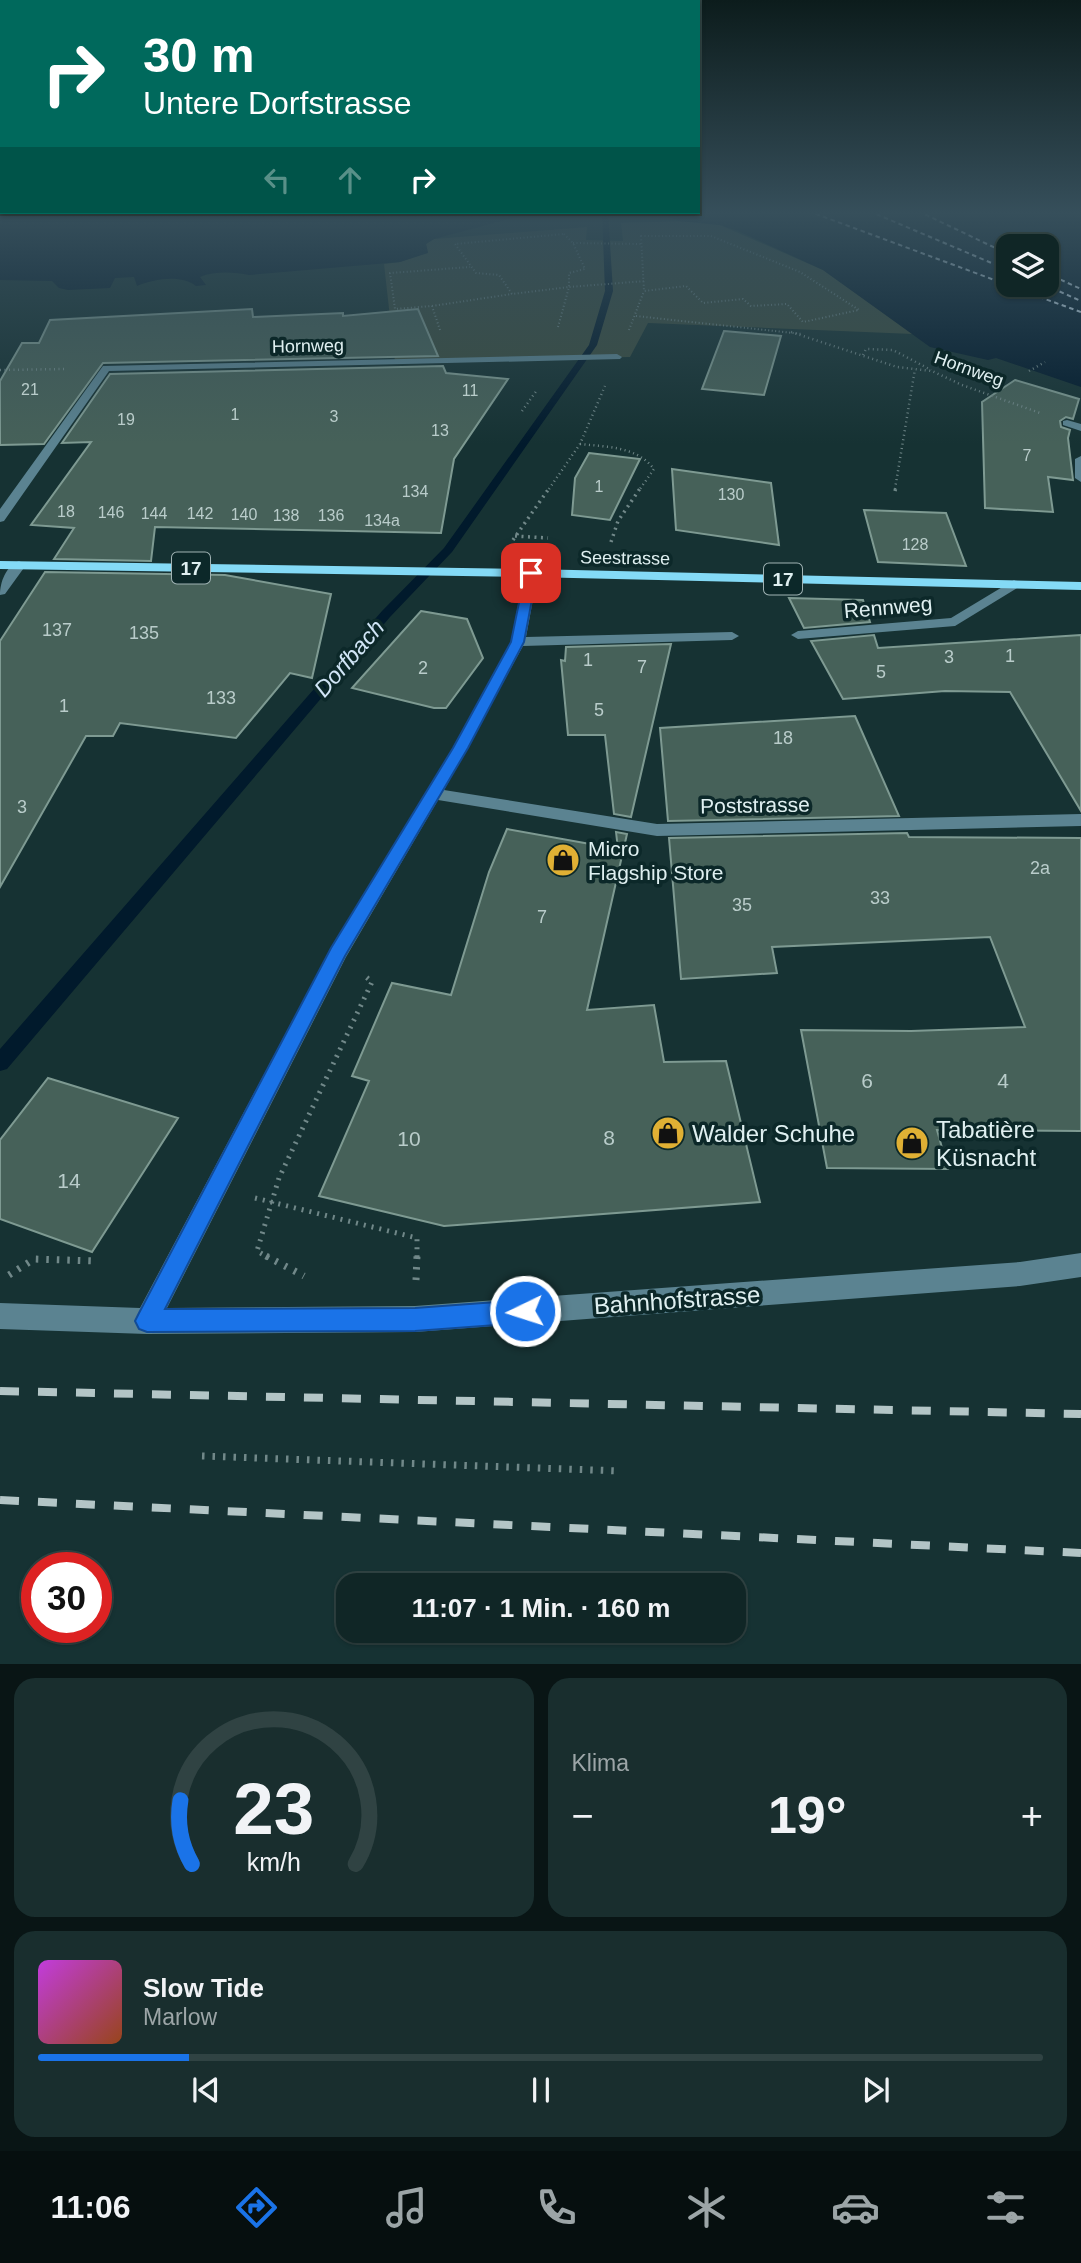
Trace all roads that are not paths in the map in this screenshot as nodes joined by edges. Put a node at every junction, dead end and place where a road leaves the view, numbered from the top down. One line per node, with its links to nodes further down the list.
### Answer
1 (617, 357): 6 (street, Hornweg)
2 (1067, 423): 3 (street)
3 (1081, 428)
4 (1081, 459): 5 (street)
5 (1081, 478)
6 (0, 518)
7 (0, 565): 8 (main road, Seestrasse / 17)
8 (19, 565): 9 (main road, Seestrasse / 17); 12 (street)
9 (531, 573): 10 (main road, Seestrasse / 17); 15 (street)
10 (1014, 584): 11 (main road, Seestrasse / 17); 13 (street, Rennweg)
11 (1081, 586)
12 (0, 591)
13 (798, 635)
14 (732, 636): 15 (street)
15 (518, 642): 16 (street)
16 (433, 794): 17 (street, Poststrasse); 20 (street)
17 (1081, 820)
18 (1081, 1265): 20 (street, Bahnhofstrasse)
19 (0, 1315): 20 (street, Bahnhofstrasse)
20 (147, 1321)

